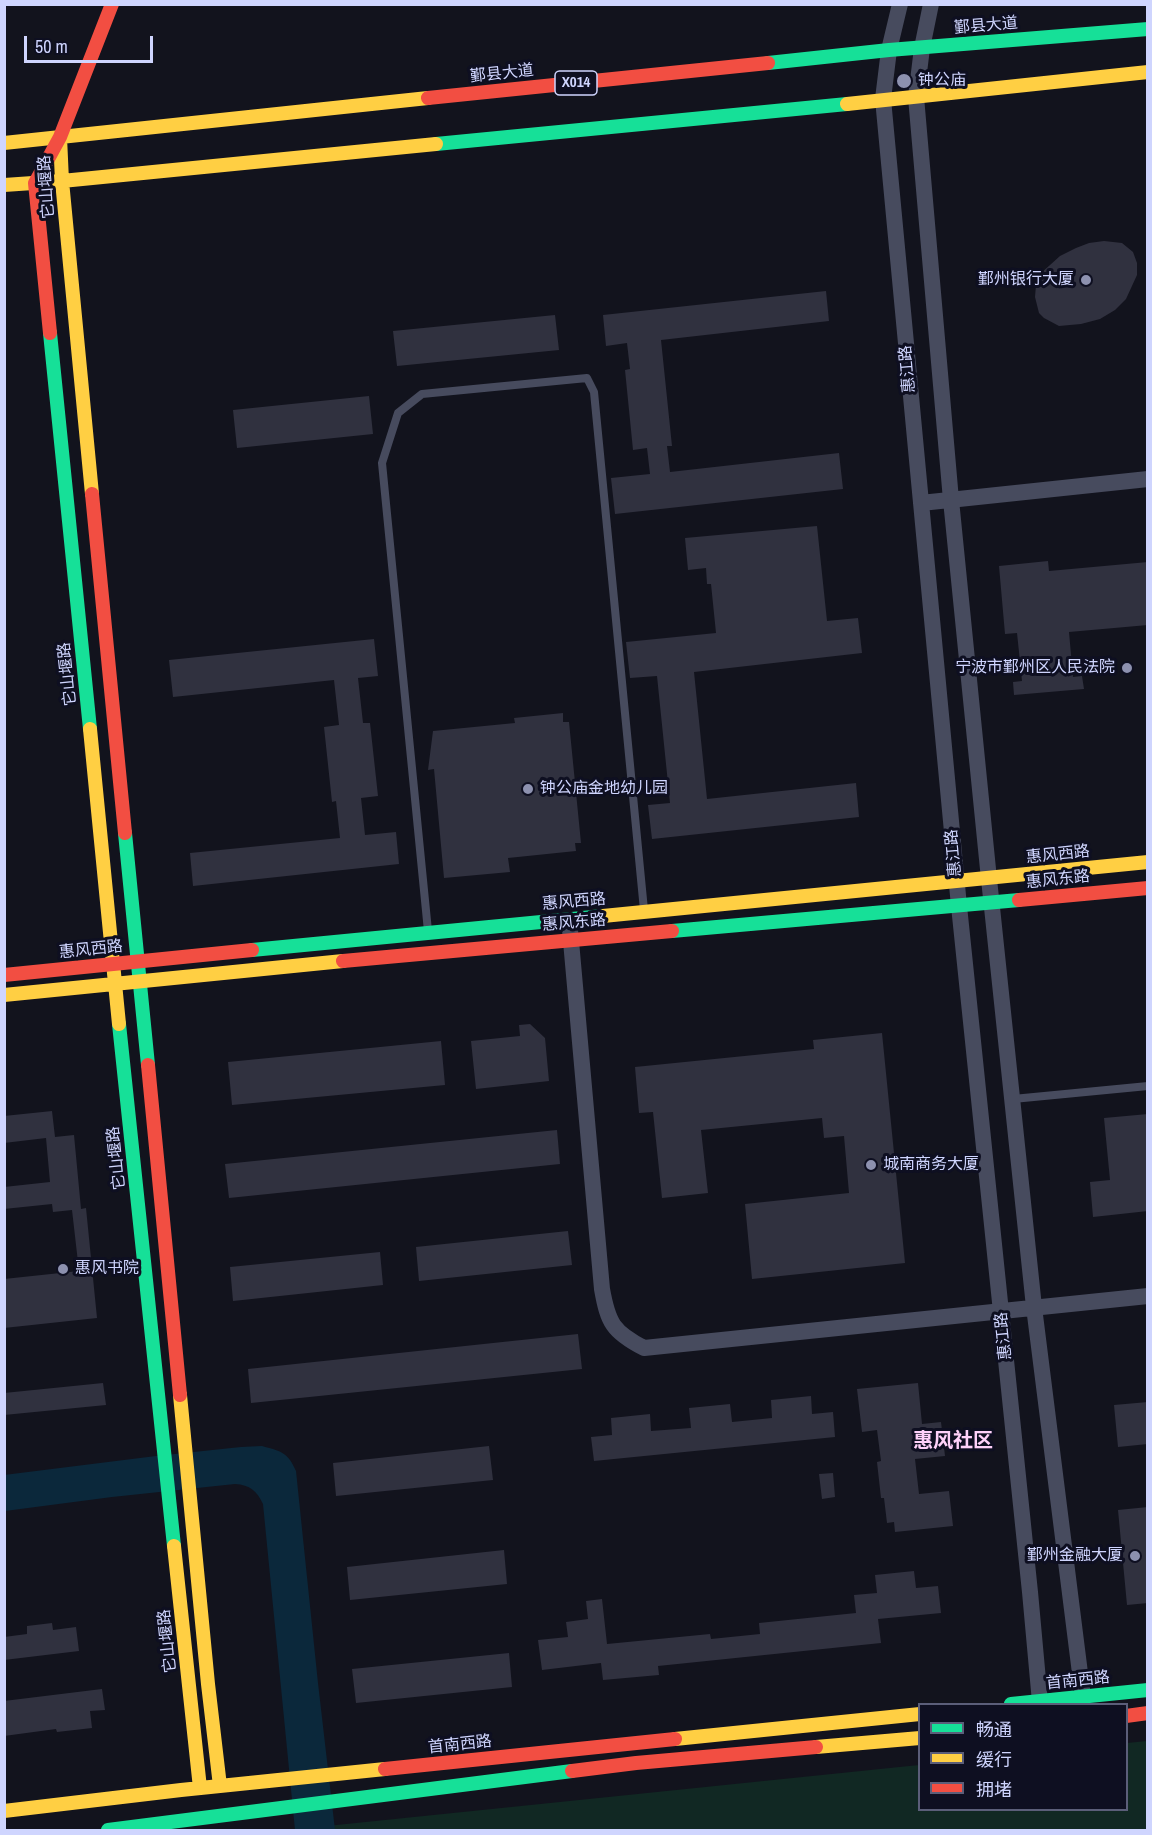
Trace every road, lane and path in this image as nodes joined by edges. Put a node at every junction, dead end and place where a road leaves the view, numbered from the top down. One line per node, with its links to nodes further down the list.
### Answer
1 (112, 4): 10 (street)
2 (900, 4): 6 (street, 惠江路)
3 (931, 4): 5 (street, 惠江路)
4 (1148, 29): 5 (street, 鄞县大道 / X014)
5 (922, 48): 6 (street, 鄞县大道 / X014); 8 (street, 惠江路)
6 (889, 50): 9 (street, 惠江路); 10 (street, 鄞县大道 / X014)
7 (1148, 72): 8 (street)
8 (916, 97): 9 (street); 16 (street, 惠江路)
9 (883, 99): 12 (street); 17 (street, 惠江路)
10 (60, 137): 11 (street, 鄞县大道 / X014); 12 (street, 它山堰路); 13 (street, 它山堰路)
11 (4, 143)
12 (62, 181): 13 (street); 30 (street, 它山堰路)
13 (35, 183): 14 (street); 31 (street, 它山堰路)
14 (4, 185)
15 (1148, 479): 16 (street)
16 (951, 500): 17 (street); 19 (street, 惠江路)
17 (921, 503): 20 (street, 惠江路)
18 (1148, 862): 19 (street, 惠风西路)
19 (989, 879): 20 (street, 惠风西路); 22 (street, 惠江路)
20 (957, 882): 23 (street, 惠江路); 24 (street, 惠风西路)
21 (1148, 888): 22 (street, 惠风东路)
22 (992, 903): 23 (street, 惠风东路); 37 (street, 惠江路)
23 (959, 906): 27 (street, 惠风东路); 40 (street, 惠江路)
24 (645, 912): 25 (street, 惠风西路); 26 (lane); 27 (lane)
25 (568, 919): 26 (street, 惠风西路); 28 (street)
26 (428, 933): 29 (lane); 30 (street, 惠风西路)
27 (647, 933): 28 (street, 惠风东路)
28 (572, 939): 29 (street, 惠风东路); 40 (street)
29 (431, 953): 33 (street, 惠风东路)
30 (138, 961): 31 (street, 惠风西路); 33 (street, 它山堰路)
31 (113, 964): 32 (street, 惠风西路); 34 (street, 它山堰路)
32 (4, 975)
33 (139, 981): 34 (street, 惠风东路); 49 (street, 它山堰路)
34 (116, 983): 35 (street, 惠风东路); 50 (street, 它山堰路)
35 (4, 995)
36 (1148, 1086): 37 (lane)
37 (1013, 1099): 39 (street, 惠江路)
38 (1148, 1296): 39 (street)
39 (1034, 1307): 40 (street); 42 (street, 惠江路)
40 (1001, 1310): 43 (street, 惠江路)
41 (1148, 1690): 42 (street, 首南西路)
42 (1083, 1697): 43 (street, 首南西路)
43 (1040, 1702): 44 (street, 首南西路)
44 (1026, 1703)
45 (1148, 1713): 47 (street)
46 (918, 1714): 49 (street, 首南西路)
47 (1128, 1716)
48 (918, 1738): 52 (street)
49 (220, 1786): 50 (street, 首南西路)
50 (200, 1788): 51 (street, 首南西路)
51 (4, 1811)
52 (108, 1830)

